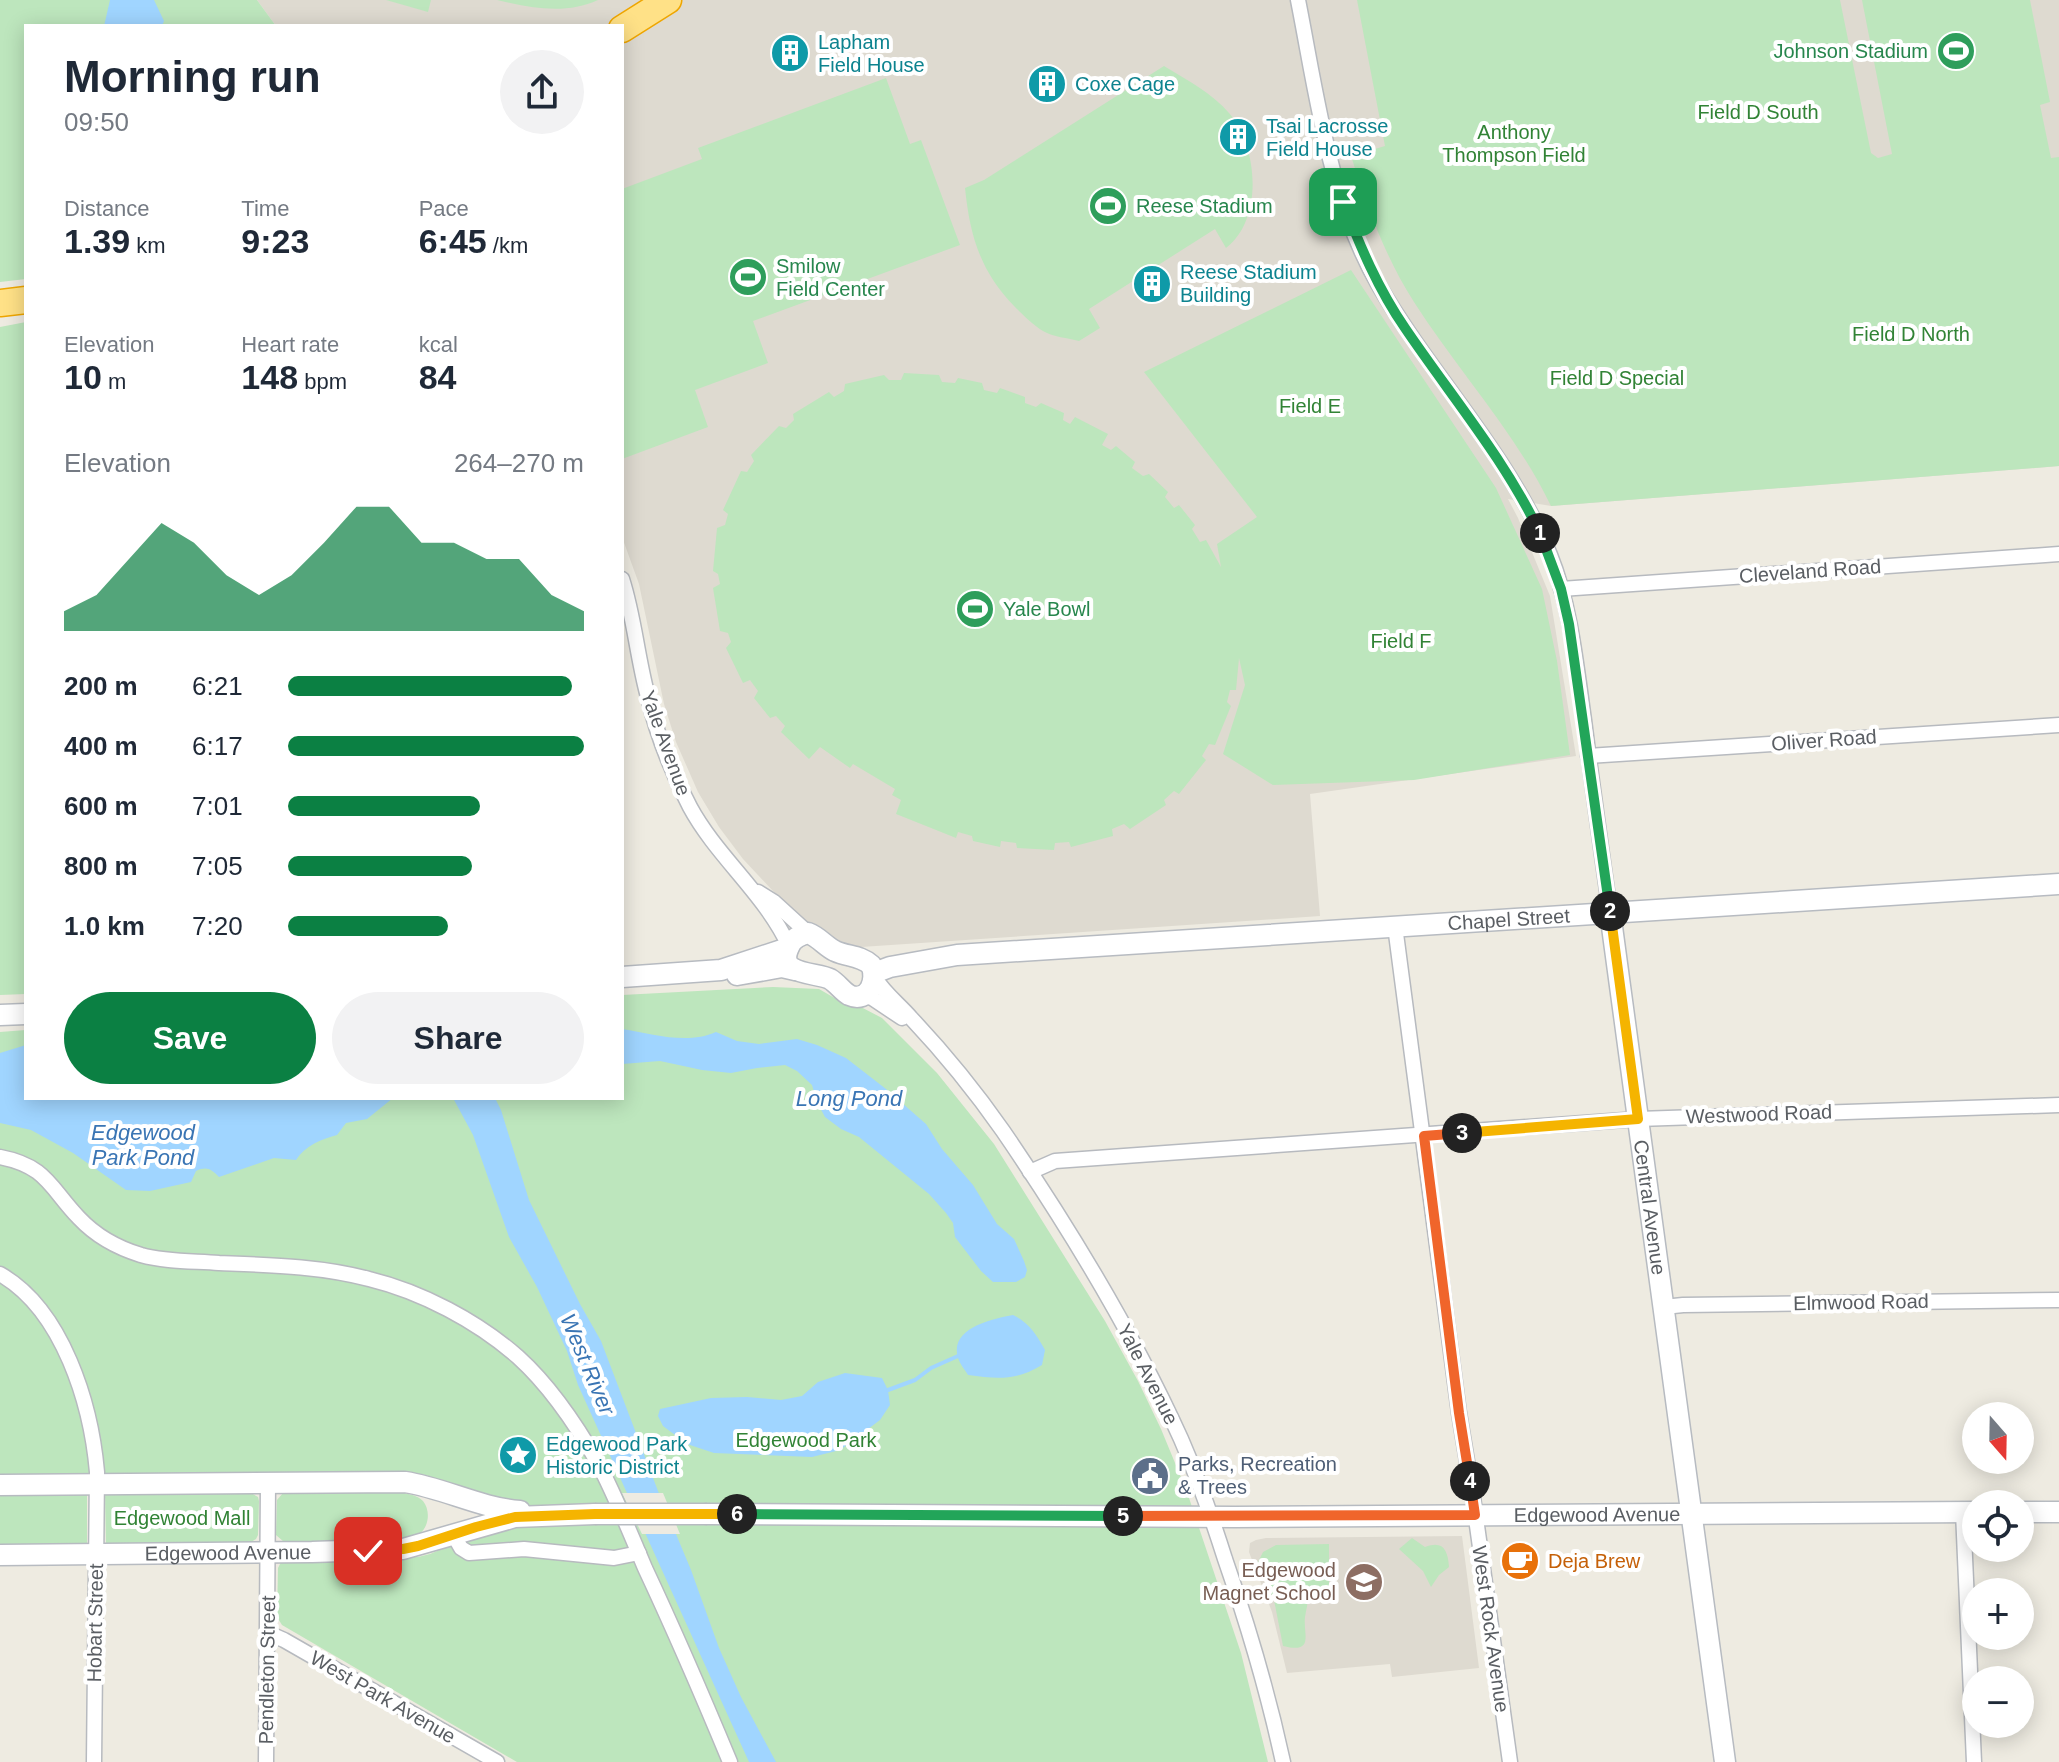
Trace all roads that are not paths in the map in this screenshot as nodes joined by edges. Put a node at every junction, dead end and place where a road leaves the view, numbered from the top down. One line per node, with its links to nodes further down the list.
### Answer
1 (668, 0): 3 (highway)
2 (1298, 0): 8 (street, Central Avenue)
3 (624, 28)
4 (24, 300): 5 (highway)
5 (0, 303)
6 (2059, 554): 8 (street, Cleveland Road)
7 (624, 588): 12 (street, Yale Avenue)
8 (1561, 589): 10 (street, Central Avenue)
9 (2059, 725): 10 (street, Oliver Road)
10 (1588, 756): 13 (street, Central Avenue)
11 (2059, 884): 13 (street, Chapel Street)
12 (751, 887): 15 (street, Yale Avenue); 16 (street, Yale Avenue)
13 (1610, 912): 14 (street, Chapel Street); 28 (street, Central Avenue)
14 (1395, 926): 17 (street, Chapel Street); 29 (street, West Rock Avenue)
15 (808, 933): 16 (street); 18 (street)
16 (788, 947): 19 (street); 20 (street)
17 (957, 955): 18 (street, Chapel Street); 21 (street, Chapel Street)
18 (858, 956): 21 (street)
19 (721, 970): 20 (street); 22 (street)
20 (795, 970): 23 (street)
21 (875, 975): 23 (street); 26 (street, Yale Avenue)
22 (624, 977)
23 (863, 995): 26 (street, Yale Avenue)
24 (24, 1014): 25 (street)
25 (0, 1015)
26 (923, 1031): 31 (street, Yale Avenue)
27 (2059, 1105): 28 (street, Westwood Road)
28 (1638, 1119): 29 (street, Westwood Road); 34 (street, Central Avenue)
29 (1424, 1136): 31 (street, Westwood Road); 43 (street, West Rock Avenue)
30 (0, 1157): 47 (street)
31 (1030, 1172): 44 (street, Yale Avenue)
32 (0, 1274): 37 (street, Hobart Street)
33 (2059, 1300): 34 (street, Elmwood Road)
34 (1664, 1307): 42 (street, Central Avenue)
35 (268, 1483): 37 (street, Edgewood Avenue); 41 (street, Edgewood Avenue); 46 (street, Pendleton Street)
36 (0, 1485): 37 (street, Edgewood Avenue)
37 (97, 1485): 48 (street, Hobart Street)
38 (1962, 1512): 42 (street, Edgewood Avenue)
39 (2034, 1512): 40 (street)
40 (2059, 1512)
41 (595, 1514): 44 (street, Edgewood Avenue, bridge); 45 (street, Edgewood Avenue)
42 (1693, 1514): 43 (street, Edgewood Avenue); 58 (street, Central Avenue)
43 (1475, 1515): 44 (street, Edgewood Avenue); 57 (street, West Rock Avenue)
44 (1211, 1517): 56 (street, Yale Avenue)
45 (453, 1534): 46 (street, Edgewood Avenue); 47 (street)
46 (268, 1552): 48 (street, Edgewood Avenue); 51 (street, Pendleton Street)
47 (639, 1553): 55 (street)
48 (96, 1554): 49 (street, Edgewood Avenue); 53 (street, Hobart Street)
49 (0, 1555)
50 (1970, 1562): 59 (street)
51 (268, 1633): 52 (street, West Park Avenue); 54 (street, Pendleton Street)
52 (493, 1761)
53 (94, 1762)
54 (266, 1762)
55 (730, 1762)
56 (1283, 1762)
57 (1510, 1762)
58 (1725, 1762)
59 (1974, 1762)

